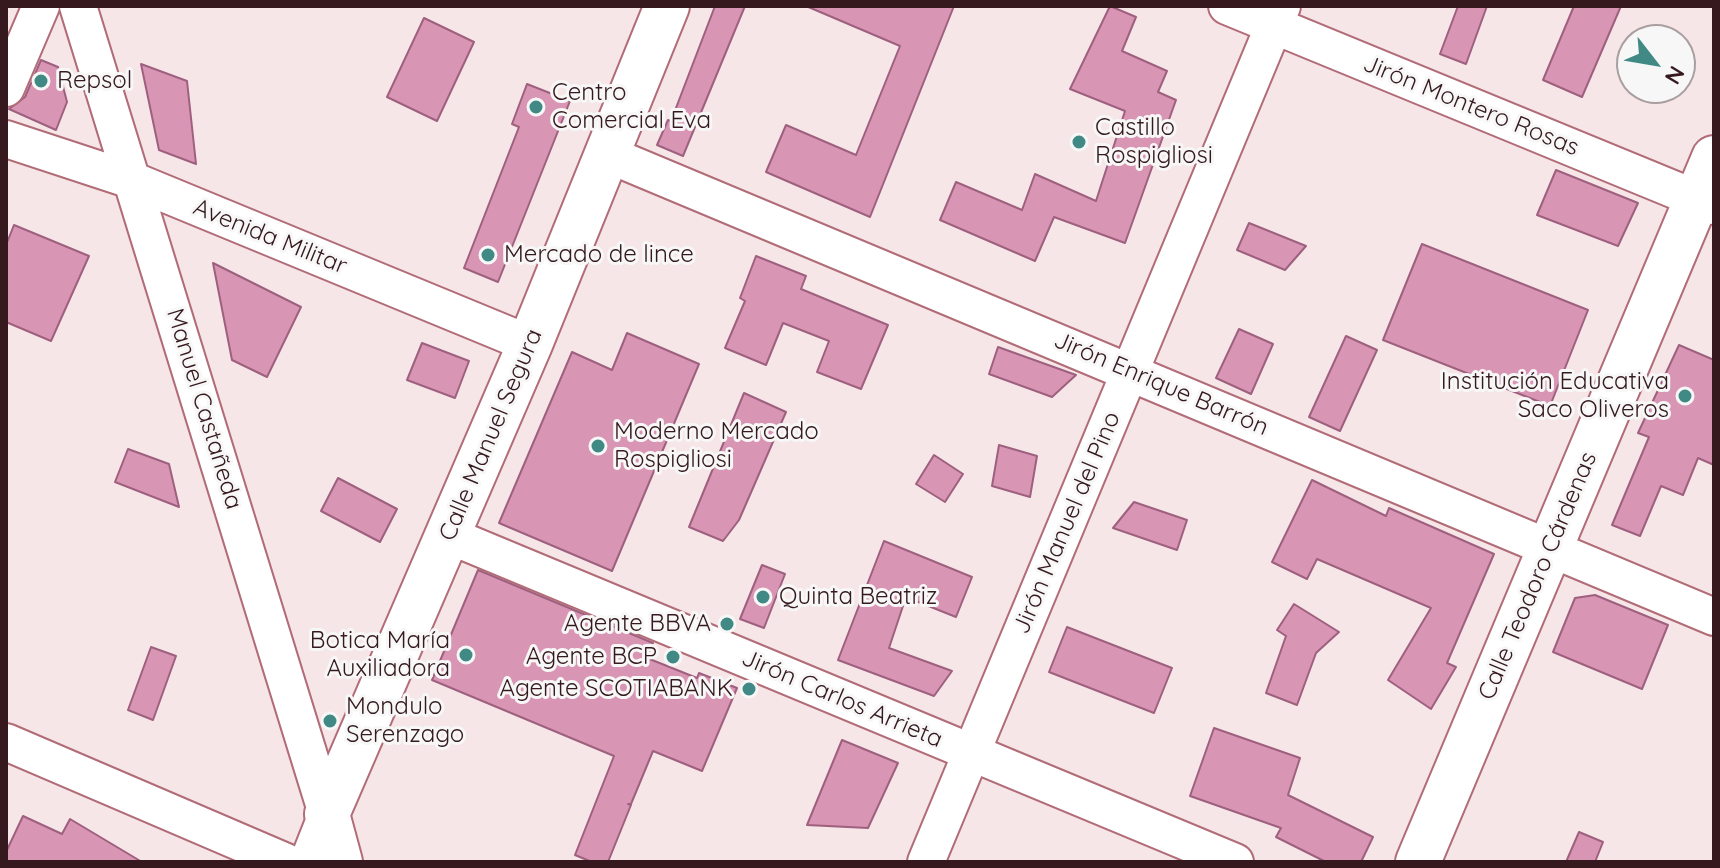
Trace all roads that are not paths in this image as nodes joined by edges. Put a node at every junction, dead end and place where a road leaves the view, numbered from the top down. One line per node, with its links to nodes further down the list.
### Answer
1 (41, 6): 6 (street)
2 (78, 6): 10 (street, Manuel Castañeda)
3 (667, 6): 8 (street, Calle Manuel Segura)
4 (1227, 6): 5 (street, Jirón Montero Rosas)
5 (1278, 16): 11 (street, Jirón Montero Rosas); 13 (street, Jirón Manuel del Pino)
6 (6, 88)
7 (6, 139): 10 (street, Avenida Militar)
8 (607, 154): 12 (street, Calle Manuel Segura); 13 (street, Jirón Enrique Barrón)
9 (1714, 158): 11 (street, Calle Teodoro Cárdenas)
10 (134, 181): 12 (street, Avenida Militar); 19 (street, Manuel Castañeda)
11 (1705, 203): 15 (street, Calle Teodoro Cárdenas)
12 (530, 344): 14 (street, Calle Manuel Segura)
13 (1130, 371): 15 (street, Jirón Enrique Barrón); 18 (street, Jirón Manuel del Pino)
14 (448, 535): 18 (street, Jirón Carlos Arrieta); 19 (street, Calle Manuel Segura)
15 (1550, 548): 16 (street, Jirón Enrique Barrón); 25 (street, Calle Teodoro Cárdenas)
16 (1714, 617)
17 (6, 742): 20 (street)
18 (972, 753): 23 (street, Jirón Manuel del Pino); 24 (street, Jirón Carlos Arrieta)
19 (327, 814): 21 (street, Calle Manuel Segura); 22 (street)
20 (286, 862)
21 (308, 862)
22 (340, 862)
23 (926, 862)
24 (1235, 862)
25 (1418, 862)

